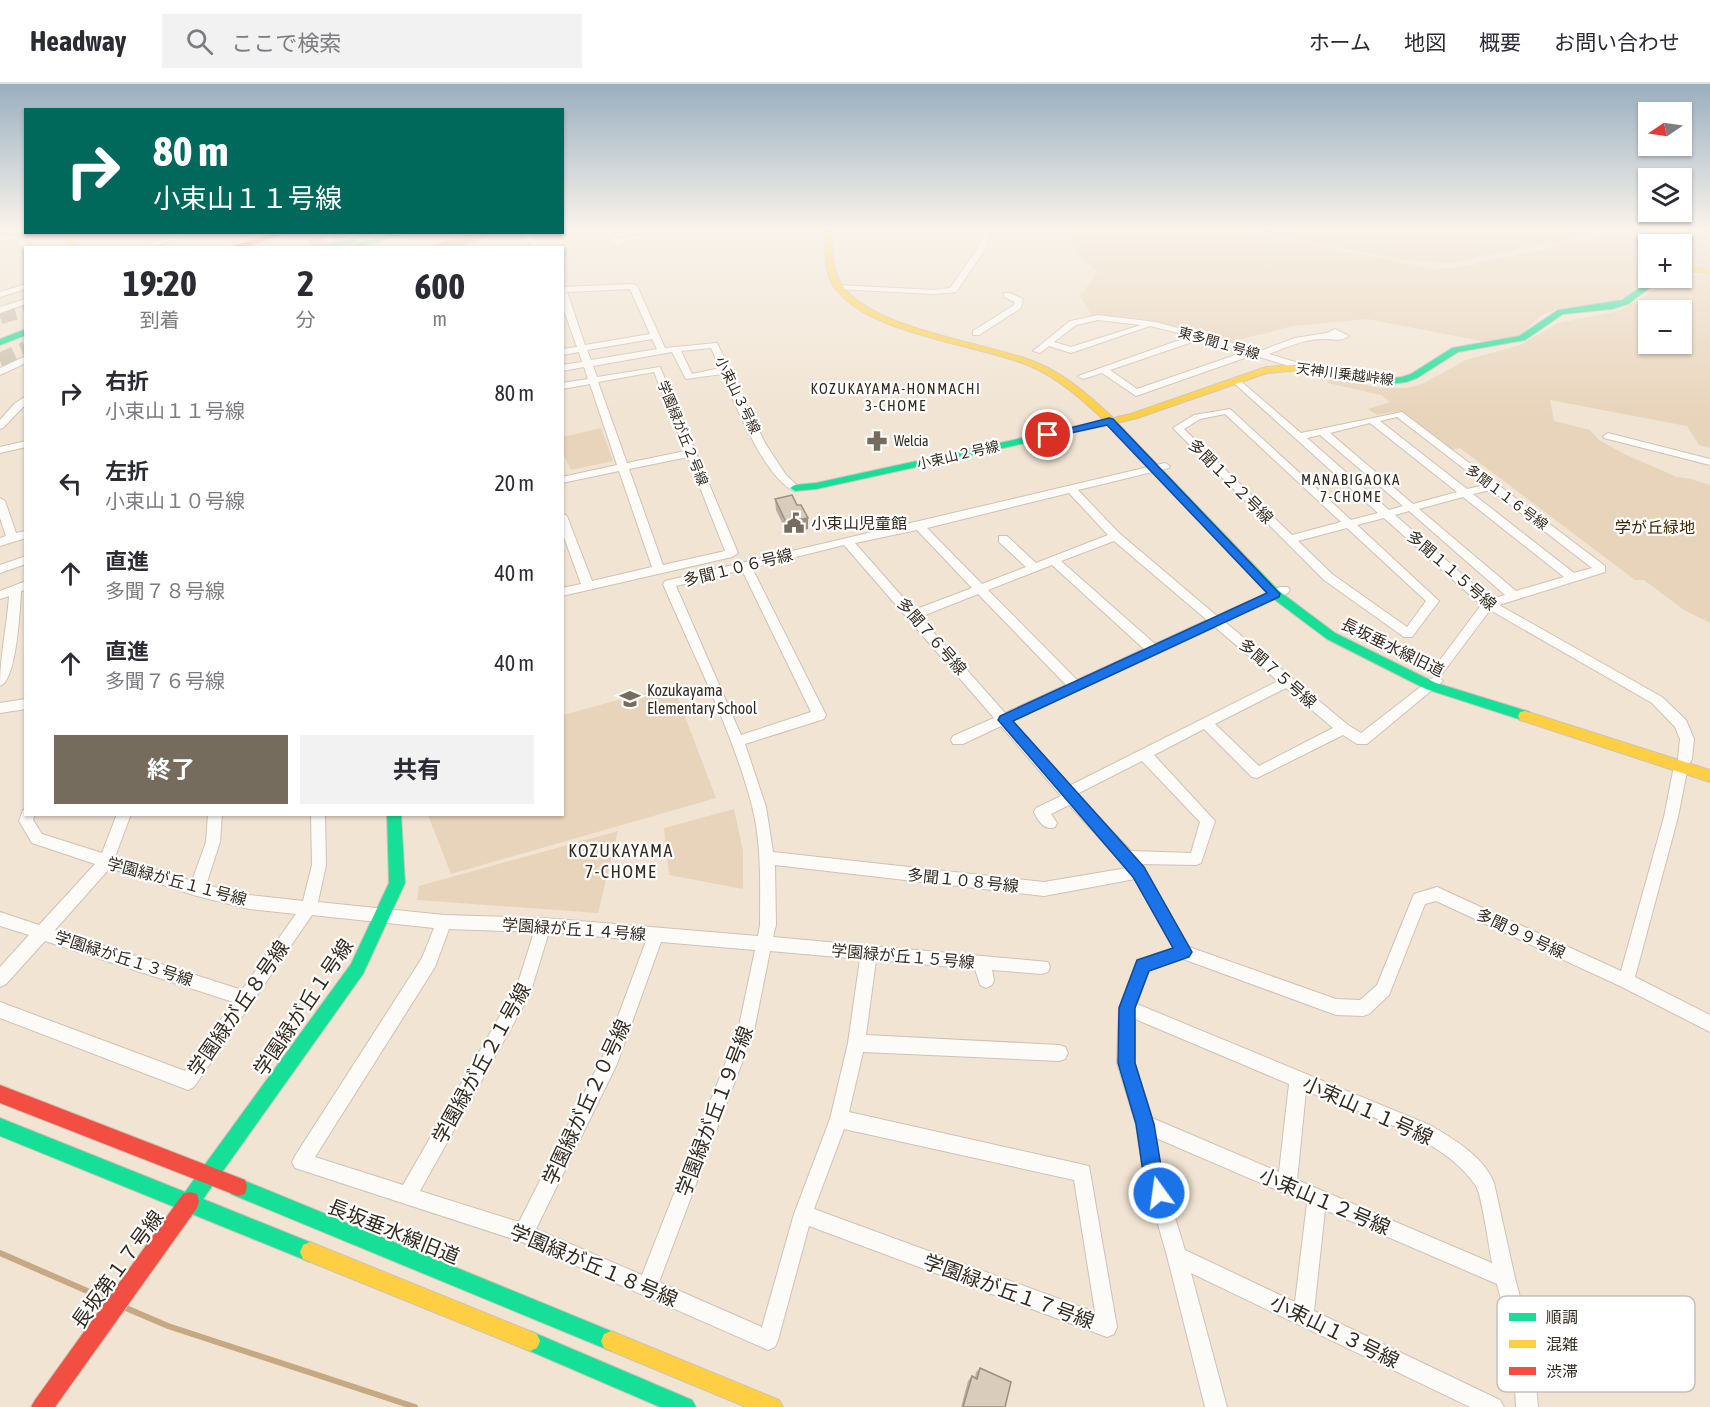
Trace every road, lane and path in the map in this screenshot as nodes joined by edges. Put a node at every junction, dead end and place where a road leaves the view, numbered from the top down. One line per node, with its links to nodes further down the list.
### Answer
1 (18, 289): 9 (street)
2 (584, 289): 8 (street)
3 (634, 289): 20 (street)
4 (846, 289): 42 (main road, 長坂垂水線旧道)
5 (875, 289): 6 (street)
6 (954, 289)
7 (1644, 289): 33 (main road, 天神川乗越峠線)
8 (564, 290)
9 (0, 295)
10 (1007, 295): 17 (street)
11 (564, 296): 24 (street)
12 (24, 302): 13 (street)
13 (0, 310)
14 (1149, 325): 21 (street, 東多聞１号線); 23 (street); 23 (street, 東多聞１号線)
15 (24, 326): 18 (main road)
16 (24, 333): 22 (main road)
17 (976, 333)
18 (0, 335)
19 (1332, 335): 29 (street)
20 (655, 336): 24 (street); 26 (street)
21 (1201, 336): 29 (street, 東多聞１号線); 34 (street)
22 (0, 342)
23 (1048, 343): 27 (street, 東多聞１号線)
24 (583, 348): 28 (street); 31 (street)
25 (675, 349): 26 (street, 小束山３号線); 35 (street, 小束山３号線); 35 (street)
26 (662, 351): 31 (street, 小束山３号線)
27 (1037, 351)
28 (564, 352)
29 (1256, 353): 33 (street, 東多聞１号線); 34 (street)
30 (24, 360): 36 (street)
31 (588, 363): 32 (street, 小束山３号線); 38 (street)
32 (564, 368)
33 (1302, 368): 39 (main road, 天神川乗越峠線)
34 (1102, 369): 37 (street)
35 (726, 370): 56 (street, 小束山３号線)
36 (0, 372)
37 (1083, 376)
38 (594, 381): 40 (street, 学園緑が丘２号線); 50 (street, 学園緑が丘２号線); 52 (street)
39 (1237, 381): 42 (main road, 天神川乗越峠線); 46 (street, 多聞１１５号線)
40 (564, 386)
41 (24, 401): 44 (street)
42 (1115, 420): 53 (main road, 長坂垂水線旧道); 56 (main road, 小束山２号線)
43 (1372, 420): 45 (street, 多聞１１６号線); 55 (street, 多聞１１６号線); 58 (street)
44 (0, 426)
45 (1322, 431): 46 (street, 多聞１１６号線); 60 (street)
46 (1301, 436): 61 (street, 多聞１１５号線)
47 (1608, 436): 51 (street)
48 (24, 444): 49 (street)
49 (0, 450)
50 (692, 453): 52 (street); 77 (street, 学園緑が丘２号線)
51 (1710, 462)
52 (626, 467): 54 (street); 77 (street)
53 (1160, 467): 57 (street); 83 (main road, 長坂垂水線旧道)
54 (564, 480)
55 (1493, 486): 58 (street); 78 (street, 多聞１１６号線)
56 (795, 488)
57 (1072, 490): 64 (street); 66 (street, 多聞７５号線)
58 (1466, 493): 60 (street); 78 (street)
59 (0, 501): 67 (street)
60 (1412, 508): 61 (street); 85 (street)
61 (1388, 514): 63 (street); 86 (street, 多聞１１５号線)
62 (564, 521): 79 (street)
63 (1350, 524): 69 (street); 69 (street, 多聞１２２号線); 69 (street, 多聞１２２号線)
64 (919, 526): 70 (street); 81 (street)
65 (24, 535): 67 (street)
66 (1115, 536): 72 (street); 88 (street, 多聞７５号線)
67 (12, 538): 71 (street)
68 (1003, 538): 75 (street)
69 (1290, 539)
70 (847, 541): 74 (street, 多聞１０６号線); 87 (street, 多聞７６号線)
71 (0, 542)
72 (1053, 560): 75 (street); 89 (street)
73 (24, 561): 76 (street)
74 (745, 565): 100 (street, 多聞１０６号線); 100 (street)
75 (1034, 567): 81 (street)
76 (0, 569)
77 (659, 570): 79 (street)
78 (1573, 578): 85 (street, 多聞１１６号線)
79 (588, 586): 82 (street)
80 (20, 587): 84 (street); 91 (street)
81 (980, 589): 87 (street); 93 (street)
82 (564, 592)
83 (1279, 592): 88 (street); 90 (main road, 長坂垂水線旧道)
84 (0, 595)
85 (1514, 596): 86 (street, 多聞１１６号線)
86 (1488, 604): 90 (street); 102 (street, 多聞１１５号線)
87 (914, 615): 96 (street, 多聞７６号線)
88 (1218, 622): 89 (street); 92 (street, 多聞７５号線)
89 (1154, 651): 93 (street)
90 (1436, 679): 98 (street, 多聞７５号線); 102 (main road, 長坂垂水線旧道)
91 (0, 681)
92 (1288, 681): 97 (street); 98 (street, 多聞７５号線)
93 (1076, 687): 96 (street)
94 (24, 704): 95 (street)
95 (0, 708)
96 (1004, 720): 99 (street); 105 (street, 多聞７６号線)
97 (1206, 723): 98 (street); 101 (street)
98 (1343, 729)
99 (958, 740)
100 (737, 741): 113 (street, 多聞１０６号線)
101 (1143, 754): 105 (street); 112 (street)
102 (1683, 763): 103 (main road, 長坂垂水線旧道); 104 (main road, 長坂垂水線旧道); 131 (street, 多聞１１５号線)
103 (1710, 766)
104 (1710, 776)
105 (1069, 795): 111 (street); 112 (street, 多聞７６号線)
106 (28, 816): 114 (street, 学園緑が丘１１号線)
107 (123, 816): 114 (street)
108 (216, 816): 116 (street)
109 (318, 816): 117 (street, 学園緑が丘８号線)
110 (394, 816): 118 (main road, 学園緑が丘１号線)
111 (1050, 823)
112 (1127, 857): 115 (street)
113 (767, 858): 115 (street, 多聞１０８号線); 124 (street, 学園緑が丘１９号線)
114 (106, 862): 116 (street, 学園緑が丘１１号線); 122 (street)
115 (1139, 872): 125 (street)
116 (197, 889): 117 (street, 学園緑が丘１１号線)
117 (309, 907): 118 (street, 学園緑が丘１１号線); 132 (street, 学園緑が丘８号線)
118 (383, 917): 120 (street, 学園緑が丘１４号線); 143 (main road, 学園緑が丘１号線)
119 (0, 919): 122 (street, 学園緑が丘１３号線)
120 (444, 922): 121 (street, 学園緑が丘１４号線); 145 (street, 学園緑が丘１８号線)
121 (544, 925): 123 (street, 学園緑が丘１４号線); 145 (street, 学園緑が丘２１号線)
122 (44, 933): 129 (street); 132 (street, 学園緑が丘１３号線)
123 (656, 934): 124 (street, 学園緑が丘１４号線); 149 (street, 学園緑が丘２０号線)
124 (764, 943): 126 (street, 学園緑が丘１５号線); 152 (street, 学園緑が丘１９号線)
125 (1184, 952): 131 (street, 多聞９９号線); 133 (street)
126 (869, 953): 127 (street, 学園緑が丘１５号線); 136 (street, 学園緑が丘１８号線)
127 (982, 962): 128 (street, 学園緑が丘１５号線); 130 (street)
128 (1042, 967)
129 (0, 979)
130 (986, 980)
131 (1626, 981): 135 (street, 多聞９９号線)
132 (247, 999): 134 (street, 学園緑が丘８号線)
133 (1127, 1008): 138 (street, 小束山１１号線); 141 (street)
134 (0, 1010)
135 (1710, 1024)
136 (856, 1043): 137 (street); 140 (street, 学園緑が丘１８号線)
137 (1059, 1053)
138 (1298, 1079): 144 (street); 151 (street, 小束山１１号線)
139 (0, 1094): 143 (main road, 長坂垂水線旧道)
140 (839, 1119): 148 (street, 学園緑が丘１８号線); 148 (street, 学園緑が丘１７号線)
141 (1145, 1124): 144 (street, 小束山１２号線); 150 (street)
142 (0, 1127): 147 (main road)
143 (208, 1175): 147 (main road, 学園緑が丘１号線); 158 (main road, 長坂垂水線旧道)
144 (1287, 1185): 146 (street, 小束山１２号線)
145 (407, 1196): 149 (street, 学園緑が丘１８号線)
146 (1317, 1198): 151 (street, 小束山１２号線); 154 (street)
147 (188, 1202): 156 (main road, 長坂第１７号線); 157 (main road)
148 (803, 1215): 152 (street, 学園緑が丘１８号線)
149 (524, 1233): 152 (street, 学園緑が丘１８号線)
150 (1178, 1256): 154 (street, 小束山１３号線); 159 (street)
151 (1505, 1278): 153 (street, 小束山１１号線)
152 (647, 1287)
153 (1510, 1296)
154 (1304, 1316): 160 (street, 小束山１３号線)
155 (1526, 1392): 161 (street, 小束山１１号線)
156 (42, 1407)
157 (686, 1407)
158 (772, 1407)
159 (1216, 1407)
160 (1493, 1407)
161 (1527, 1407)

